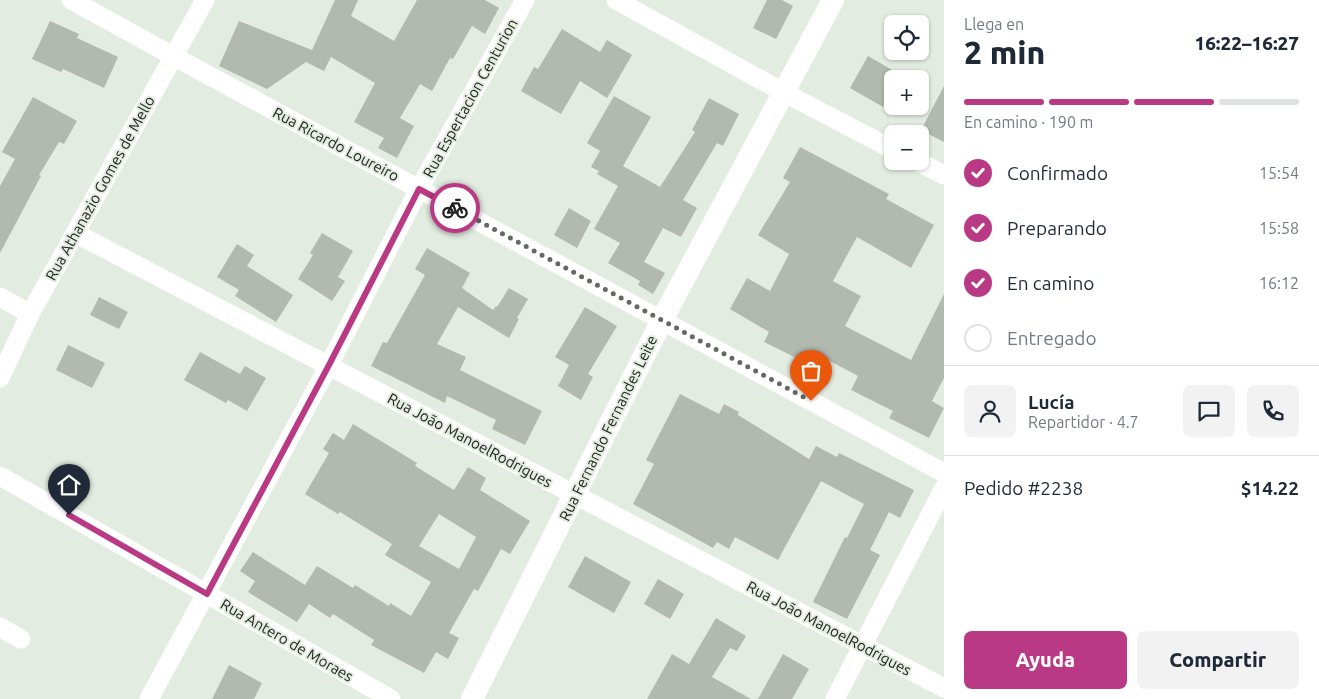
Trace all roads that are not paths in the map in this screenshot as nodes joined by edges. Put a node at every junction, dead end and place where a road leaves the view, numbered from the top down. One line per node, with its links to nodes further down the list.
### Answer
1 (72, 0): 6 (street, Rua Ricardo Loureiro)
2 (205, 0): 6 (street, Rua Athanazio Gomes de Mello)
3 (525, 0): 11 (street, Rua Espertacion Centurion)
4 (616, 0): 7 (street)
5 (834, 0): 7 (street, Rua Fernando Fernandes Leite)
6 (173, 56): 11 (street, Rua Ricardo Loureiro); 12 (street, Rua Athanazio Gomes de Mello)
7 (783, 92): 8 (street); 15 (street, Rua Fernando Fernandes Leite)
8 (884, 145)
9 (929, 167): 10 (street)
10 (944, 175)
11 (419, 189): 15 (street, Rua Ricardo Loureiro); 16 (street, Rua Espertacion Centurion)
12 (75, 233): 14 (street, Rua Athanazio Gomes de Mello); 16 (street, Rua João ManoelRodrigues)
13 (0, 298): 14 (street)
14 (30, 314): 17 (street, Rua Athanazio Gomes de Mello)
15 (662, 320): 18 (street, Rua Ricardo Loureiro); 21 (street, Rua Fernando Fernandes Leite)
16 (329, 365): 21 (street, Rua João ManoelRodrigues); 22 (street, Rua Espertacion Centurion)
17 (0, 378)
18 (944, 473)
19 (0, 476): 22 (street, Rua Antero de Moraes)
20 (944, 488): 25 (street)
21 (575, 496): 25 (street, Rua João ManoelRodrigues); 29 (street, Rua Fernando Fernandes Leite)
22 (207, 594): 27 (street, Rua Espertacion Centurion); 28 (street, Rua Antero de Moraes)
23 (0, 627): 24 (street)
24 (21, 639)
25 (863, 645): 26 (street, Rua João ManoelRodrigues); 30 (street)
26 (944, 688)
27 (149, 699)
28 (391, 699)
29 (472, 699)
30 (835, 699)

